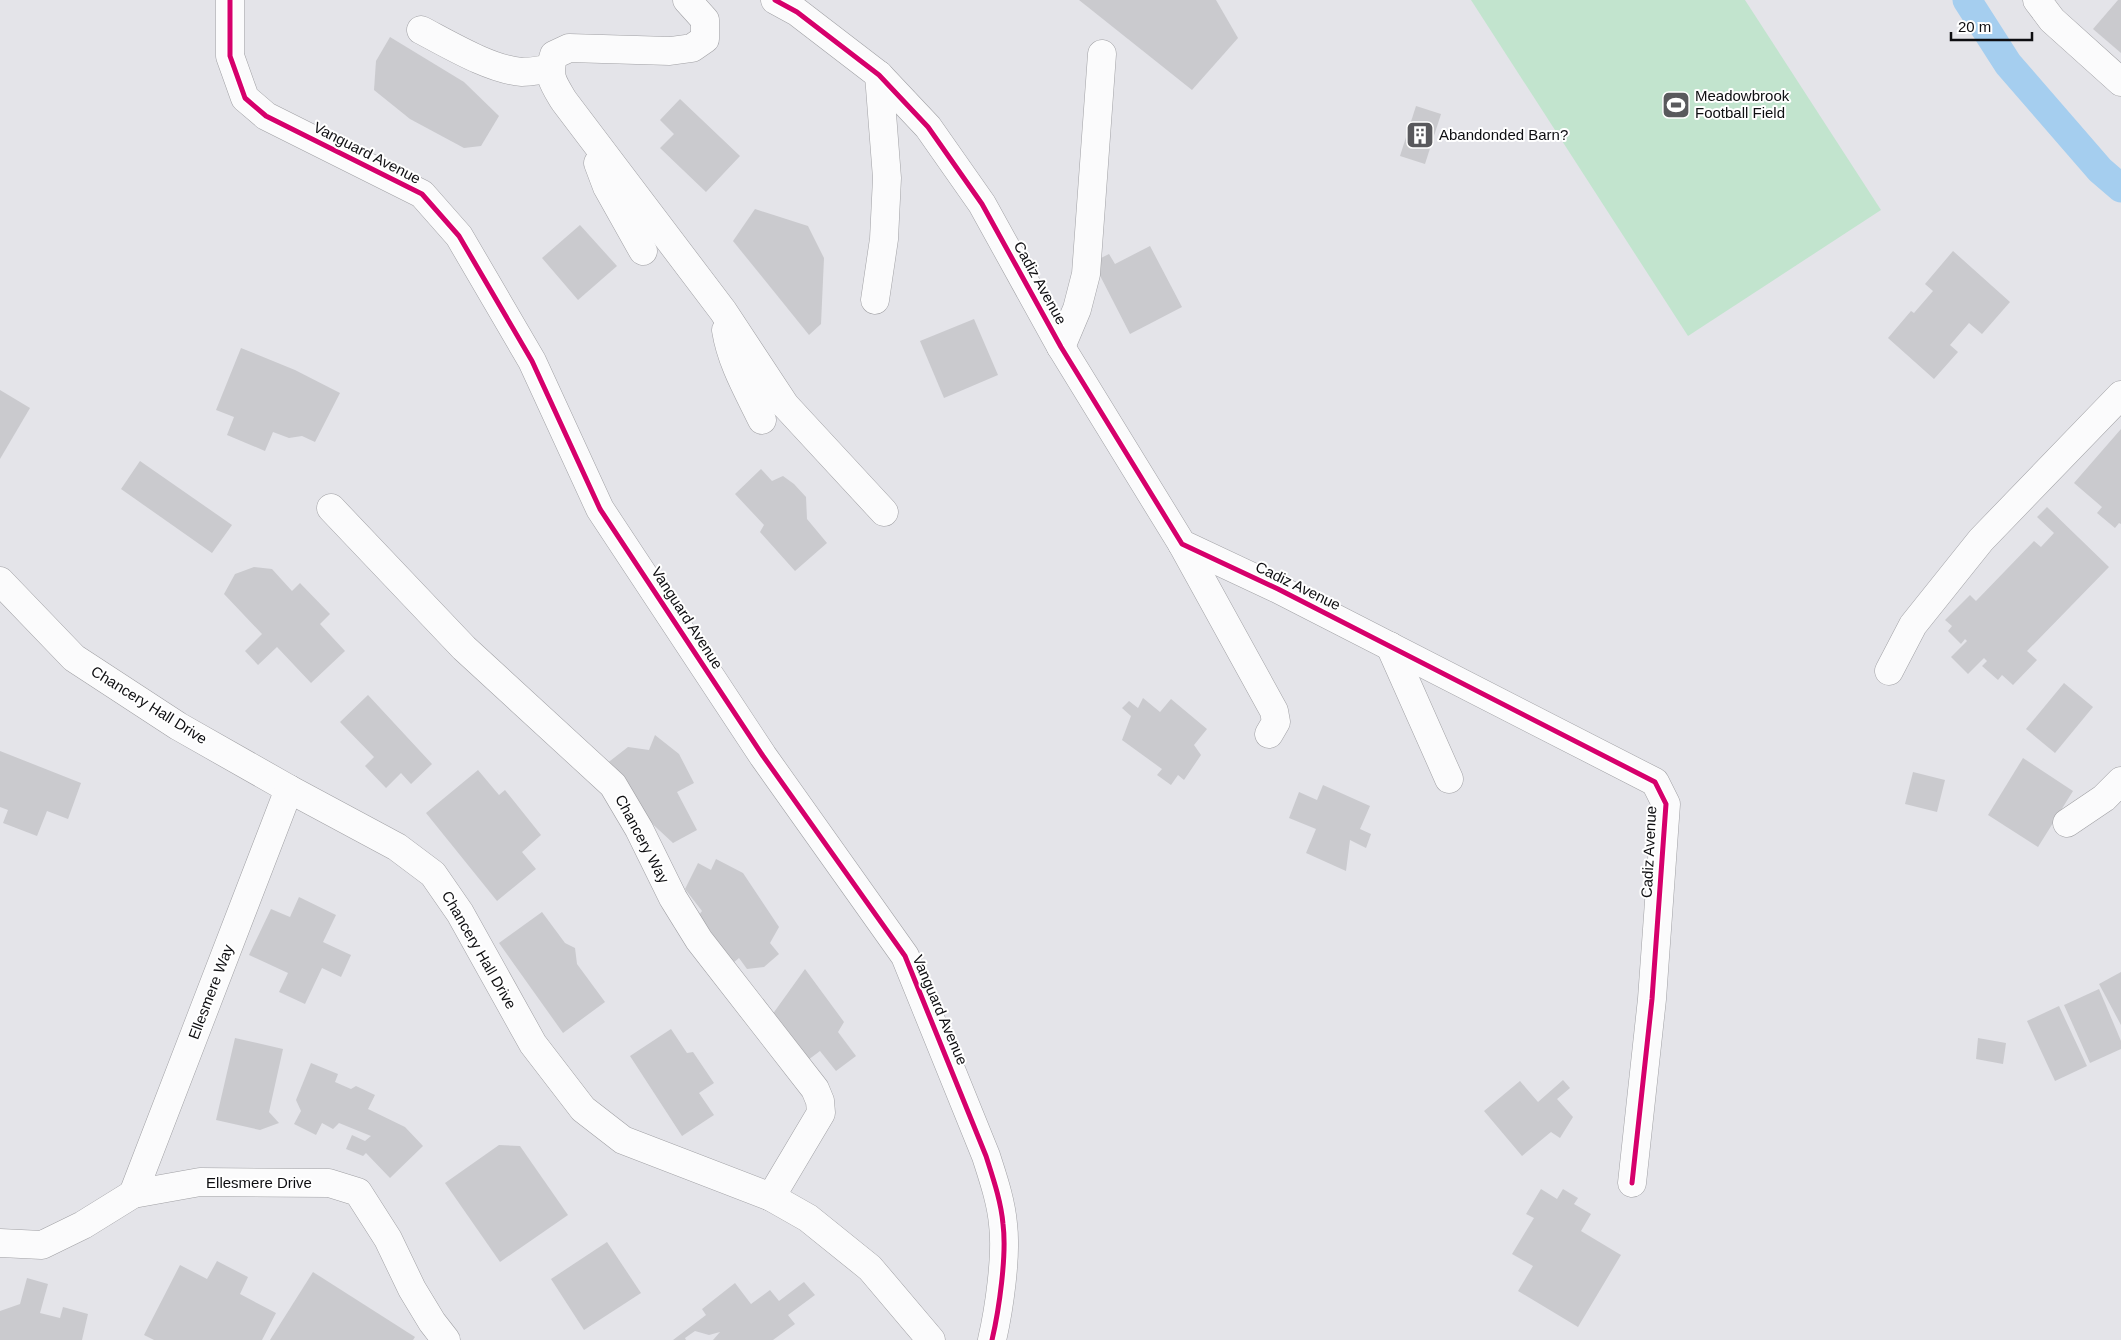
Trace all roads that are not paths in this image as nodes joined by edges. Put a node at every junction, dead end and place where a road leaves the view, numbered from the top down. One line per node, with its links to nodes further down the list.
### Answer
1 (230, 0): 34 (street, Vanguard Avenue)
2 (687, 0): 7 (street)
3 (775, 0): 8 (street, Cadiz Avenue)
4 (2038, 0): 9 (street)
5 (421, 30): 7 (street)
6 (1102, 54): 14 (street)
7 (549, 69): 10 (street)
8 (879, 75): 12 (street); 14 (street, Cadiz Avenue)
9 (2121, 82)
10 (590, 135): 11 (street); 13 (street)
11 (643, 251)
12 (875, 300)
13 (722, 311): 16 (street); 18 (street)
14 (1061, 347): 19 (street, Cadiz Avenue)
15 (2121, 394): 22 (street)
16 (762, 420)
17 (330, 508): 30 (street, Chancery Way)
18 (884, 512)
19 (1182, 544): 21 (street, Cadiz Avenue); 23 (street)
20 (0, 580): 26 (street, Chancery Hall Drive)
21 (1390, 646): 24 (street); 28 (street, Cadiz Avenue)
22 (1889, 671)
23 (1269, 734)
24 (1449, 779)
25 (2121, 780): 27 (street)
26 (290, 789): 29 (street, Ellesmere Way); 30 (street, Chancery Hall Drive)
27 (2067, 823)
28 (1632, 1183)
29 (133, 1194): 31 (street, Ellesmere Drive); 32 (street, Ellesmere Drive)
30 (770, 1197): 33 (street, Chancery Hall Drive)
31 (0, 1243)
32 (446, 1340)
33 (931, 1340)
34 (992, 1340)

